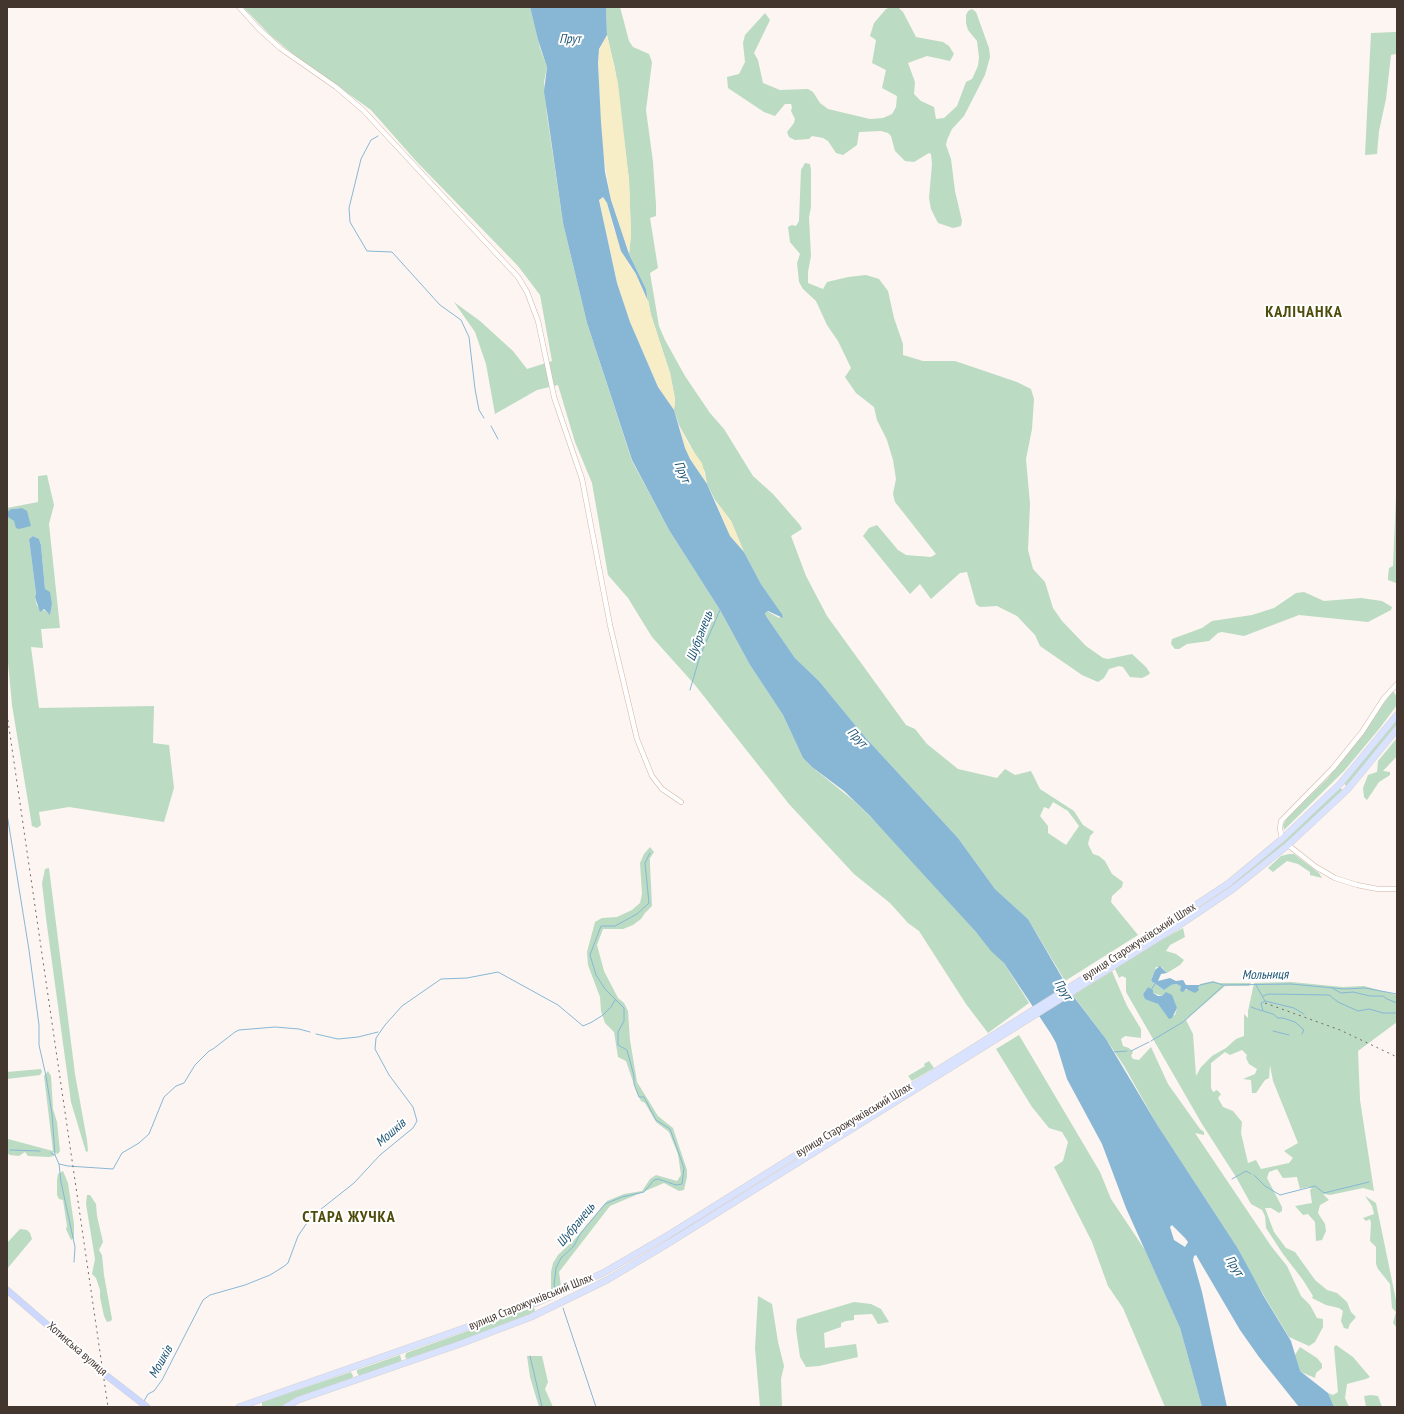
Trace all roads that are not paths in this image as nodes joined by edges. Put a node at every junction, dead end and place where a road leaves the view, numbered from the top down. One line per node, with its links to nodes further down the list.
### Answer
1 (239, 7): 7 (street)
2 (1397, 684): 8 (street)
3 (1397, 715): 5 (main road, вулиця Старожучківський Шлях)
4 (1397, 729): 6 (main road, вулиця Старожучківський Шлях)
5 (1340, 784): 6 (main road); 8 (main road, вулиця Старожучківський Шлях)
6 (1346, 790): 9 (main road, вулиця Старожучківський Шлях)
7 (681, 802)
8 (1282, 839): 10 (main road, вулиця Старожучківський Шлях)
9 (1288, 845): 11 (main road, вулиця Старожучківський Шлях); 12 (street)
10 (1229, 883): 11 (main road); 13 (main road, вулиця Старожучківський Шлях)
11 (1233, 889): 13 (main road, вулиця Старожучківський Шлях)
12 (1397, 889)
13 (1114, 963): 14 (main road, вулиця Старожучківський Шлях)
14 (920, 1083): 15 (main road, вулиця Старожучківський Шлях); 16 (main road, вулиця Старожучківський Шлях)
15 (603, 1273): 16 (main road); 18 (main road, вулиця Старожучківський Шлях)
16 (607, 1280): 19 (main road, вулиця Старожучківський Шлях)
17 (7, 1290): 25 (highway, Хотинська вулиця)
18 (536, 1303): 19 (main road); 20 (main road, вулиця Старожучківський Шлях)
19 (539, 1313): 21 (main road, вулиця Старожучківський Шлях)
20 (401, 1350): 21 (main road); 22 (main road, вулиця Старожучківський Шлях)
21 (406, 1363): 23 (main road, вулиця Старожучківський Шлях)
22 (352, 1368): 23 (main road); 24 (main road, вулиця Старожучківський Шлях)
23 (356, 1380): 28 (main road, вулиця Старожучківський Шлях)
24 (257, 1400): 26 (main road, вулиця Старожучківський Шлях); 27 (main road)
25 (147, 1407)
26 (239, 1407)
27 (260, 1407)
28 (286, 1407)

